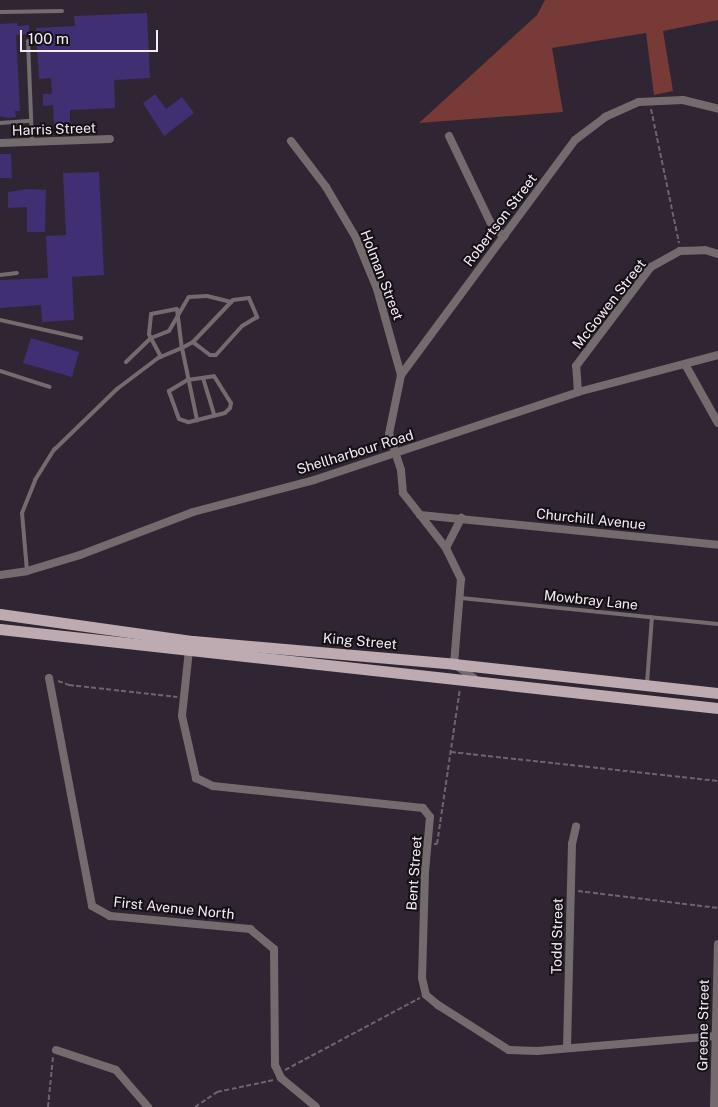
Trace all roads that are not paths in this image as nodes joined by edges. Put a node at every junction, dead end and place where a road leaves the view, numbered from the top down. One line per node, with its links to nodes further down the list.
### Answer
1 (62, 11): 2 (lane)
2 (0, 12)
3 (28, 41): 5 (lane)
4 (718, 109): 12 (street, Robertson Street)
5 (31, 121): 6 (lane); 10 (lane)
6 (0, 123)
7 (449, 136): 12 (street)
8 (110, 139): 10 (street, Harris Street)
9 (291, 141): 28 (street, Holman Street)
10 (32, 142): 11 (street, Harris Street)
11 (0, 144)
12 (504, 236): 28 (street, Robertson Street)
13 (718, 254): 32 (street, McGowen Street)
14 (17, 273): 15 (lane)
15 (0, 275)
16 (231, 302): 17 (lane); 21 (lane); 21 (lane)
17 (178, 319): 20 (lane); 20 (lane); 22 (lane)
18 (0, 320): 19 (lane)
19 (81, 338)
20 (151, 338): 24 (lane); 25 (lane)
21 (193, 342): 22 (lane)
22 (182, 348): 24 (lane); 30 (lane)
23 (718, 354): 26 (street, Shellharbour Road)
24 (161, 357): 41 (lane)
25 (126, 362)
26 (686, 366): 32 (street, Shellharbour Road); 35 (street)
27 (0, 371): 31 (lane)
28 (401, 375): 36 (street, Robertson Street)
29 (203, 378): 30 (lane); 33 (lane); 33 (lane)
30 (187, 380): 34 (lane); 34 (lane)
31 (50, 387)
32 (578, 392): 36 (street, Shellharbour Road)
33 (214, 415): 34 (lane)
34 (197, 420)
35 (718, 423)
36 (395, 454): 37 (street, Robertson Street); 41 (street, Shellharbour Road)
37 (420, 515): 38 (street, Churchill Avenue); 40 (street, Robertson Street)
38 (461, 518): 39 (street, Churchill Avenue); 40 (street)
39 (718, 545)
40 (446, 548): 43 (street, Robertson Street)
41 (27, 571): 42 (street, Shellharbour Road)
42 (0, 575)
43 (461, 598): 45 (lane, Mowbray Lane); 49 (street, Robertson Street)
44 (0, 614): 49 (main road, King Street)
45 (652, 617): 46 (lane, Mowbray Lane); 52 (lane)
46 (718, 624)
47 (0, 629): 48 (main road, King Street)
48 (189, 650): 51 (main road, King Street); 58 (street, Bent Street)
49 (454, 664): 51 (street); 52 (main road, King Street)
50 (49, 678): 61 (street, First Avenue North)
51 (478, 680): 54 (main road, King Street)
52 (647, 680): 53 (main road, King Street)
53 (715, 695)
54 (718, 708)
55 (576, 826): 58 (street, Todd Street)
56 (718, 944): 57 (street, Greene Street)
57 (715, 1036): 58 (street, Bent Street); 62 (street, Greene Street)
58 (567, 1048)
59 (56, 1050): 60 (street)
60 (148, 1107)
61 (316, 1107)
62 (716, 1107)

